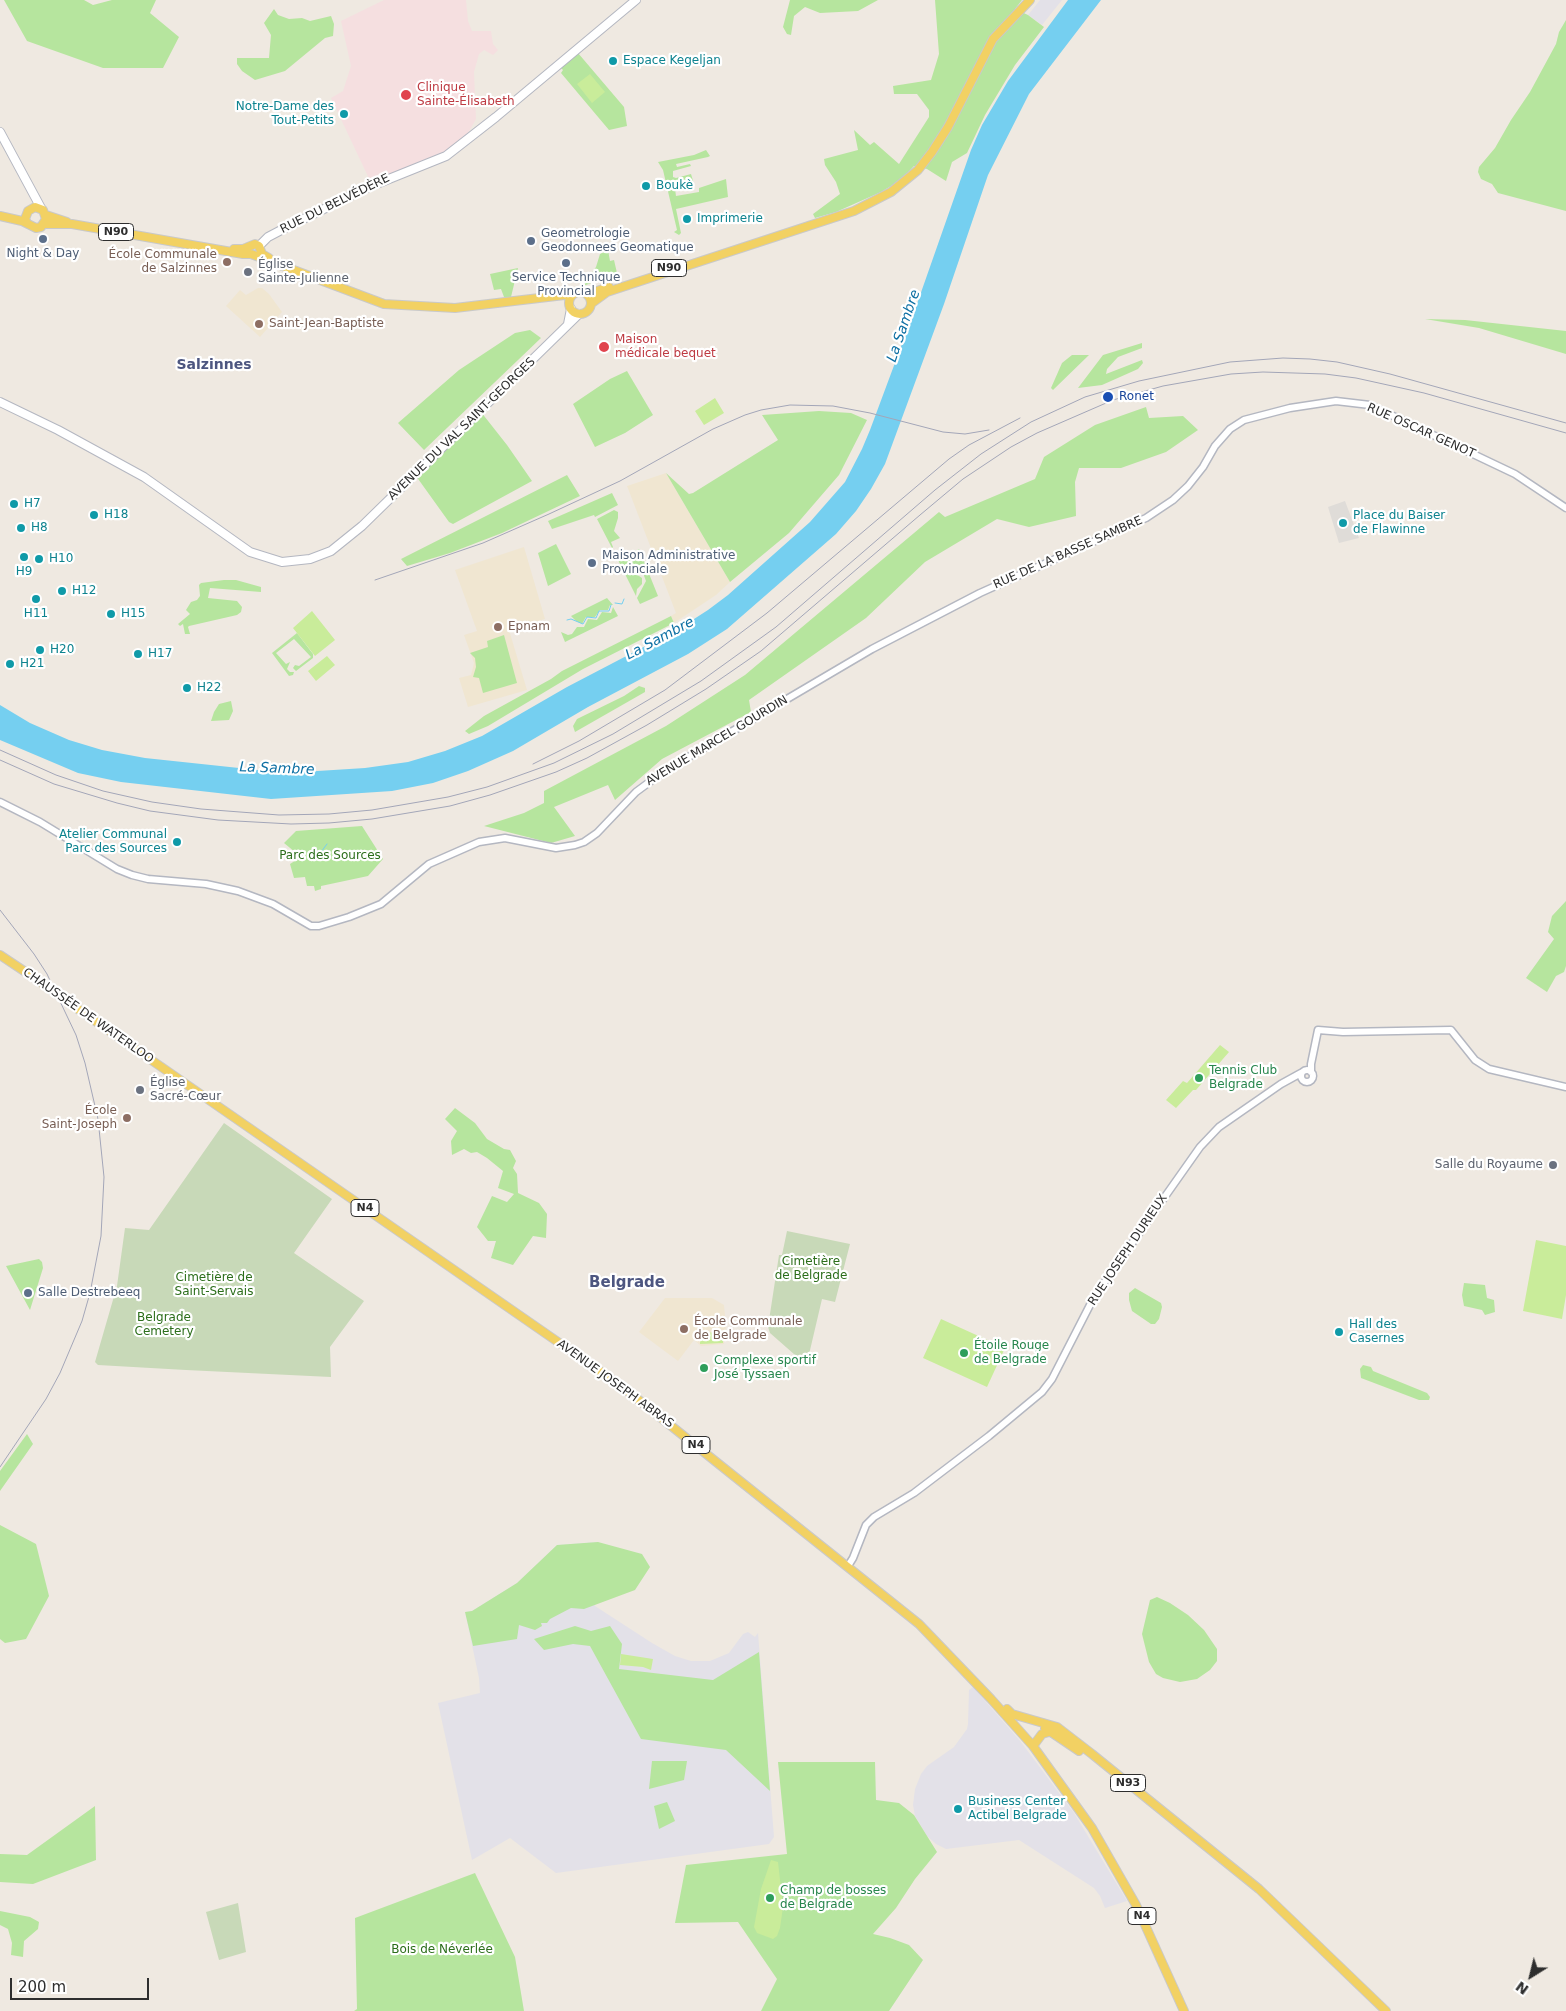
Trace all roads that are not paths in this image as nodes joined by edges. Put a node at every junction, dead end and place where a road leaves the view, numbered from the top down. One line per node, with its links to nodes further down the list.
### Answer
1 (636, 0): 11 (main road, RUE DU BELVÉDÈRE)
2 (1030, 0): 7 (main road, N90)
3 (0, 132): 4 (main road)
4 (13, 159): 5 (main road); 6 (main road)
5 (29, 211): 6 (main road, N90); 8 (main road); 8 (main road, N90)
6 (43, 211): 9 (main road); 10 (main road, N90)
7 (826, 219): 13 (main road, N90); 15 (main road, N90)
8 (27, 223): 9 (main road, N90)
9 (44, 224): 10 (main road, N90)
10 (72, 224): 11 (main road, N90)
11 (252, 250): 14 (main road, N90)
12 (573, 294): 13 (main road, N90); 14 (main road, N90); 16 (main road)
13 (588, 294): 15 (main road)
14 (548, 297): 16 (main road, N90)
15 (592, 303): 17 (main road, N90)
16 (570, 306): 17 (main road, N90); 18 (main road)
17 (580, 314): 18 (main road, AVENUE DU VAL SAINT-GEORGES)
18 (567, 325): 19 (main road, AVENUE DU VAL SAINT-GEORGES)
19 (0, 402)
20 (1215, 446): 21 (street, RUE OSCAR GENOT); 22 (street, RUE DE LA BASSE SAMBRE)
21 (1566, 508)
22 (980, 593): 23 (street, AVENUE MARCEL GOURDIN)
23 (0, 802)
24 (0, 955): 26 (main road, CHAUSSÉE DE WATERLOO / N4, bridge)
25 (1566, 1087): 27 (street, RUE JOSEPH DURIEUX)
26 (447, 1265): 27 (main road, AVENUE JOSEPH ABRAS / N4)
27 (848, 1566): 28 (main road, N4)
28 (991, 1699): 29 (main road, N4); 30 (main road, N93)
29 (1007, 1717): 30 (main road); 31 (main road, N4)
30 (1055, 1729): 31 (main road); 32 (main road, N93); 32 (main road, N93)
31 (1032, 1746): 33 (main road, N4)
32 (1198, 1839): 34 (main road, N93)
33 (1184, 2011)
34 (1386, 2011)

